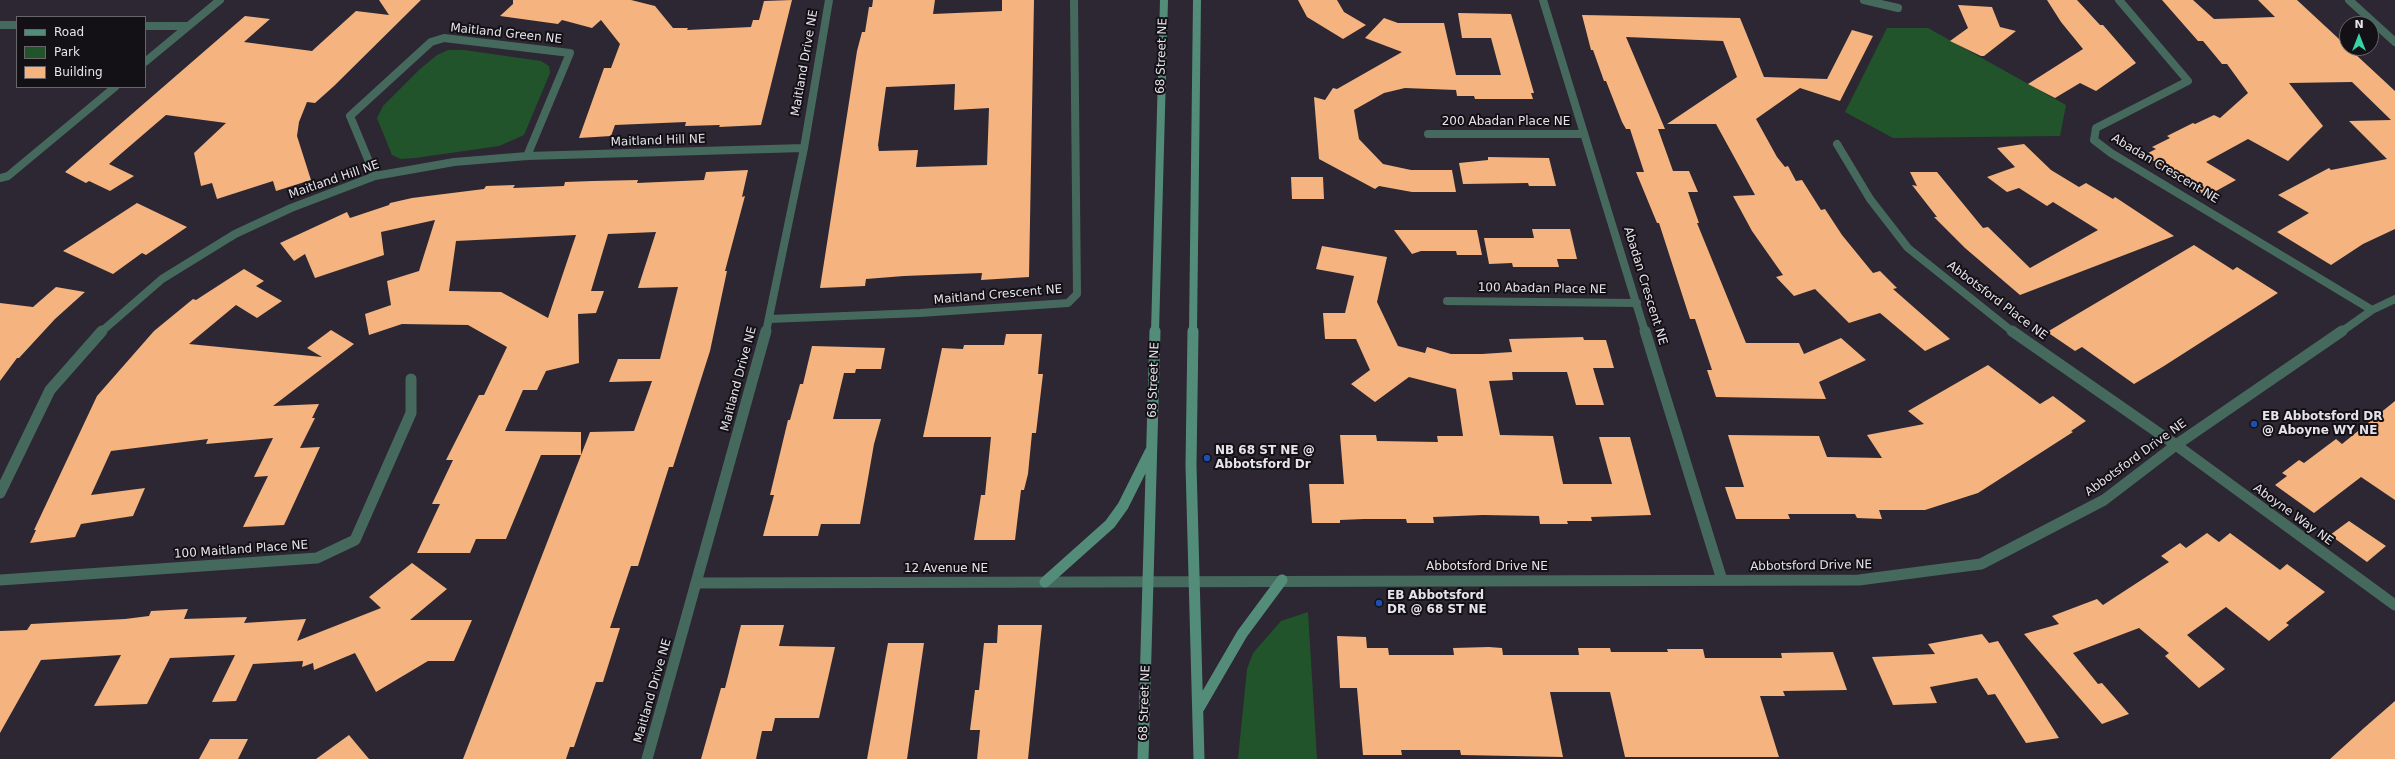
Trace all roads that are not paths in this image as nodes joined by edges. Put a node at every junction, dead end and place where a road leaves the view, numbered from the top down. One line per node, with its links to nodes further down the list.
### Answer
1 (220, 0): 14 (street)
2 (829, 0): 21 (street, Maitland Drive NE)
3 (1074, 0): 29 (street, Maitland Crescent NE)
4 (1164, 0): 32 (main road, 68 Street NE)
5 (1197, 0): 35 (main road)
6 (1543, 0): 19 (street, Abadan Crescent NE)
7 (1864, 0): 10 (street)
8 (2119, 0): 28 (street, Abadan Crescent NE)
9 (2349, 0): 15 (street)
10 (1898, 8)
11 (0, 25): 12 (street)
12 (16, 26)
13 (146, 26): 14 (street)
14 (188, 26): 16 (street)
15 (2395, 42)
16 (146, 61)
17 (114, 88): 24 (street)
18 (1428, 134): 19 (street, 200 Abadan Place NE)
19 (1584, 134): 27 (street, Abadan Crescent NE)
20 (1837, 144): 31 (street, Abbotsford Place NE)
21 (804, 148): 22 (street, Maitland Hill NE); 29 (street, Maitland Drive NE)
22 (527, 156): 23 (street, Maitland Hill NE); 23 (street, Maitland Green NE)
23 (375, 176): 33 (street, Maitland Hill NE)
24 (0, 178)
25 (2395, 299): 28 (street, Abbotsford Drive NE)
26 (1447, 301): 27 (street, 100 Abadan Place NE)
27 (1637, 303): 37 (street, Abadan Crescent NE)
28 (2372, 310): 31 (street, Abbotsford Drive NE)
29 (769, 319): 40 (street, Maitland Drive NE)
30 (411, 379): 34 (street, 100 Maitland Place NE)
31 (2176, 445): 37 (street, Abbotsford Drive NE); 41 (street, Aboyne Way NE)
32 (1152, 448): 38 (main road); 39 (main road, 68 Street NE)
33 (0, 493)
34 (0, 580)
35 (1195, 580): 36 (street, Abbotsford Drive NE); 39 (street, 12 Avenue NE); 42 (main road)
36 (1282, 580): 37 (street, Abbotsford Drive NE); 42 (main road)
37 (1722, 580)
38 (1045, 582): 39 (street, 12 Avenue NE); 40 (street, 12 Avenue NE)
39 (1149, 582): 44 (main road, 68 Street NE)
40 (696, 583): 43 (street, Maitland Drive NE)
41 (2395, 605)
42 (1199, 708): 45 (main road)
43 (647, 759)
44 (1143, 759)
45 (1199, 759)

